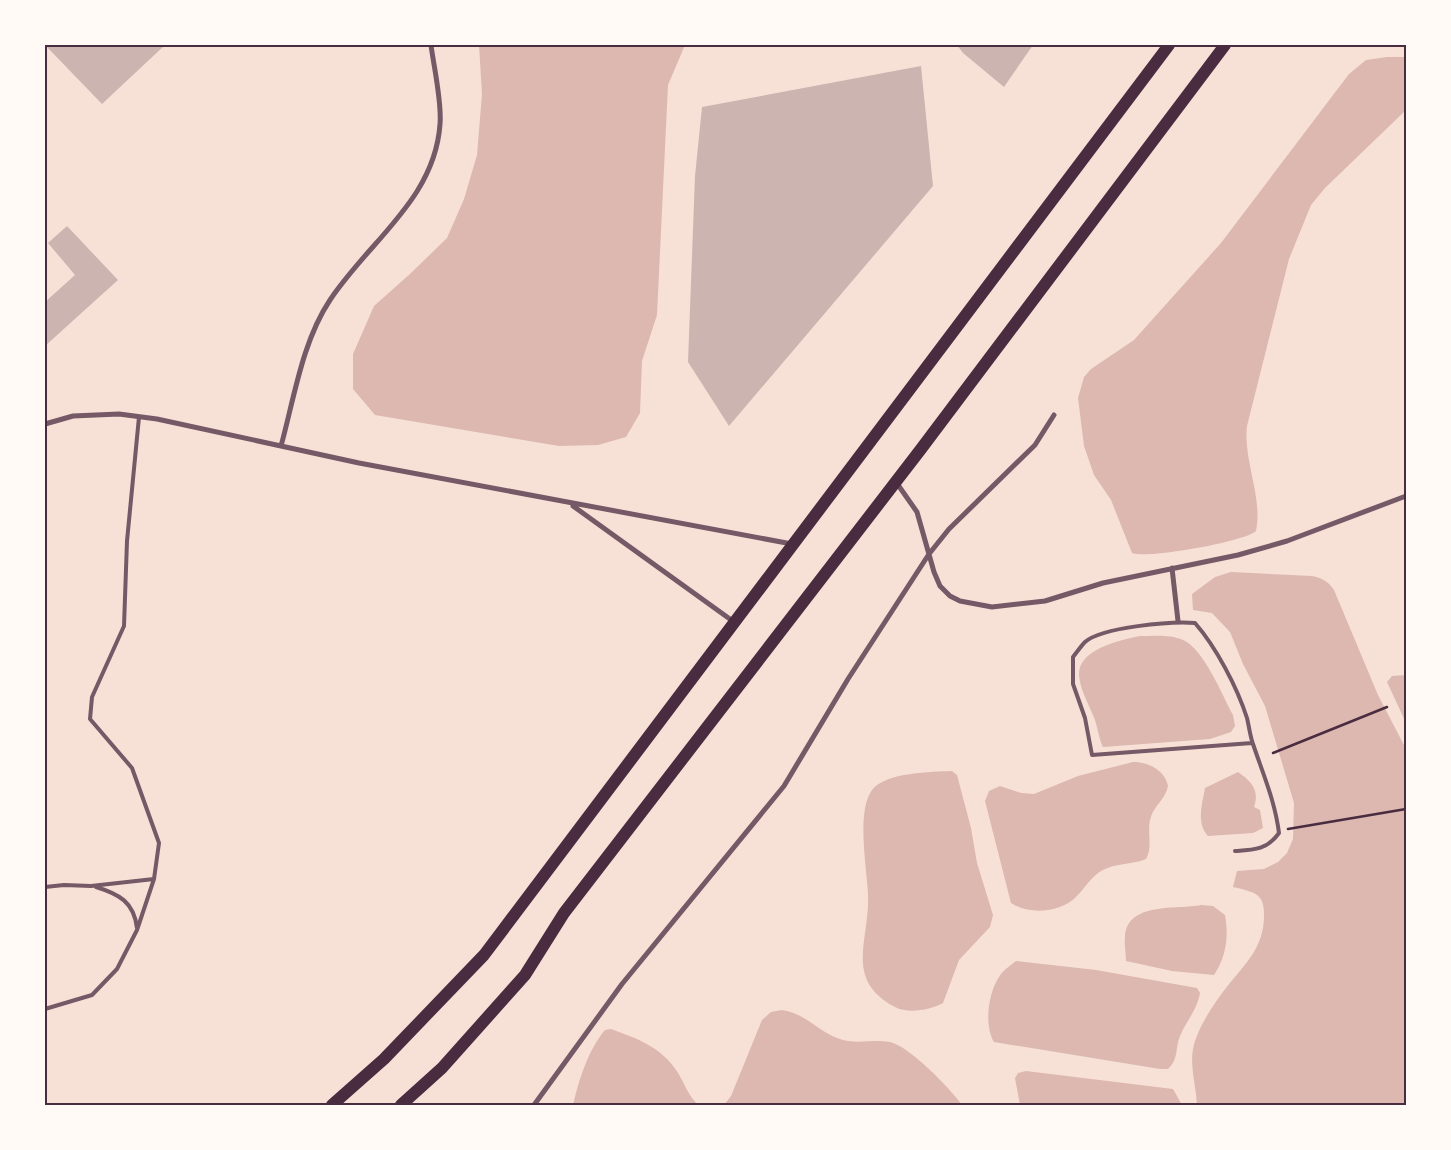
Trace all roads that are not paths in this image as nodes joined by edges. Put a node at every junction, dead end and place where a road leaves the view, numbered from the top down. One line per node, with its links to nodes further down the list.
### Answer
1 (431, 45): 7 (street)
2 (1169, 45): 11 (main road)
3 (1225, 45): 8 (main road)
4 (1054, 415): 12 (street)
5 (139, 417): 6 (street); 7 (street); 18 (lane)
6 (45, 424)
7 (281, 446): 10 (street)
8 (895, 482): 12 (street); 24 (main road)
9 (1406, 496): 13 (street)
10 (571, 504): 11 (street); 15 (street)
11 (792, 544): 15 (main road)
12 (929, 554): 13 (street); 25 (street)
13 (1172, 568): 14 (street)
14 (1178, 621): 16 (lane); 16 (lane)
15 (734, 622): 23 (main road)
16 (1252, 743): 17 (lane)
17 (1235, 852)
18 (154, 879): 19 (lane); 21 (lane)
19 (91, 886): 20 (lane); 21 (lane)
20 (45, 887)
21 (137, 930): 22 (lane)
22 (45, 1009)
23 (332, 1105)
24 (401, 1105)
25 (534, 1105)

